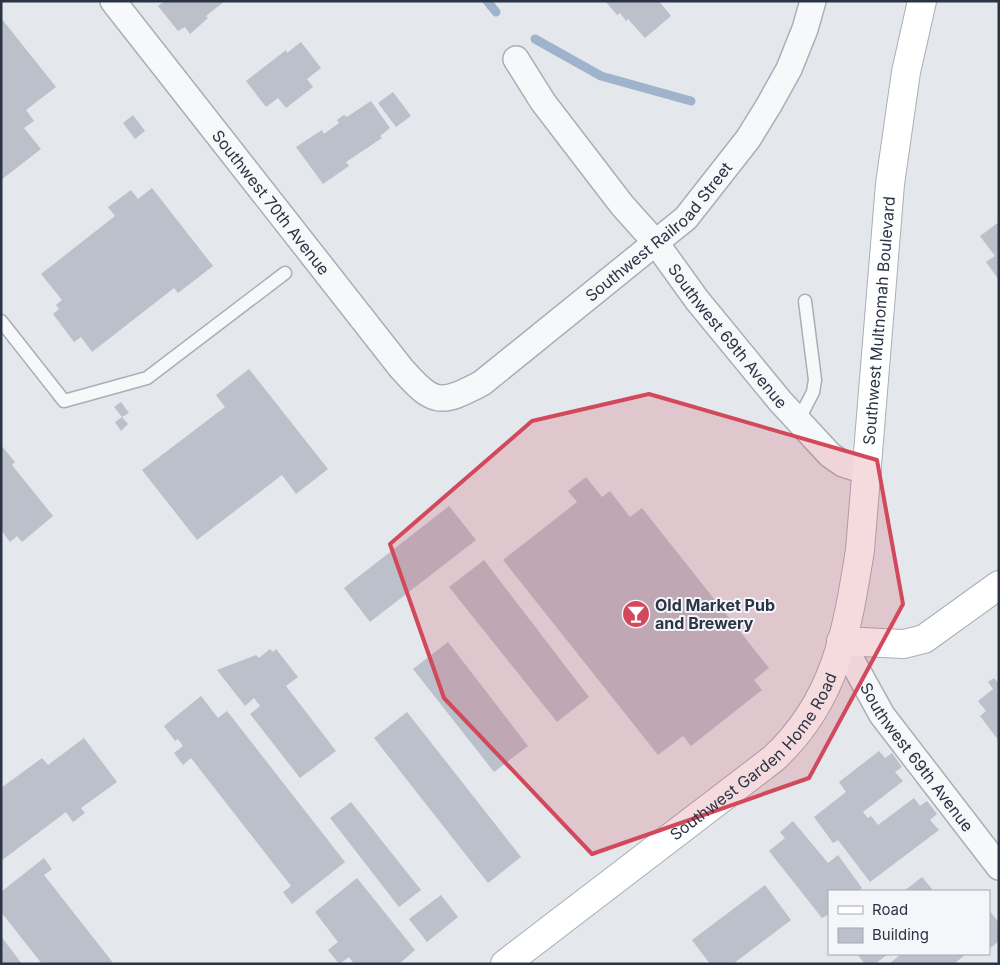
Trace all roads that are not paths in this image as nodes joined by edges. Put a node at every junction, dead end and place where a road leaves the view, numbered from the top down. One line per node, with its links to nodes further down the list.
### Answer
1 (113, 1): 9 (street, Southwest 70th Avenue)
2 (813, 1): 5 (street, Southwest Railroad Street)
3 (922, 1): 11 (main road, Southwest Multnomah Boulevard)
4 (516, 60): 5 (street, Southwest 69th Avenue)
5 (656, 243): 9 (street, Southwest Railroad Street); 10 (street, Southwest 69th Avenue)
6 (285, 273): 8 (lane)
7 (804, 301): 10 (lane)
8 (1, 321)
9 (436, 398)
10 (798, 421): 11 (street, Southwest 69th Avenue)
11 (868, 472): 13 (main road, Southwest Multnomah Boulevard)
12 (999, 585): 13 (main road)
13 (841, 641): 14 (street, Southwest 69th Avenue); 15 (main road, Southwest Garden Home Road)
14 (999, 867)
15 (505, 964)

